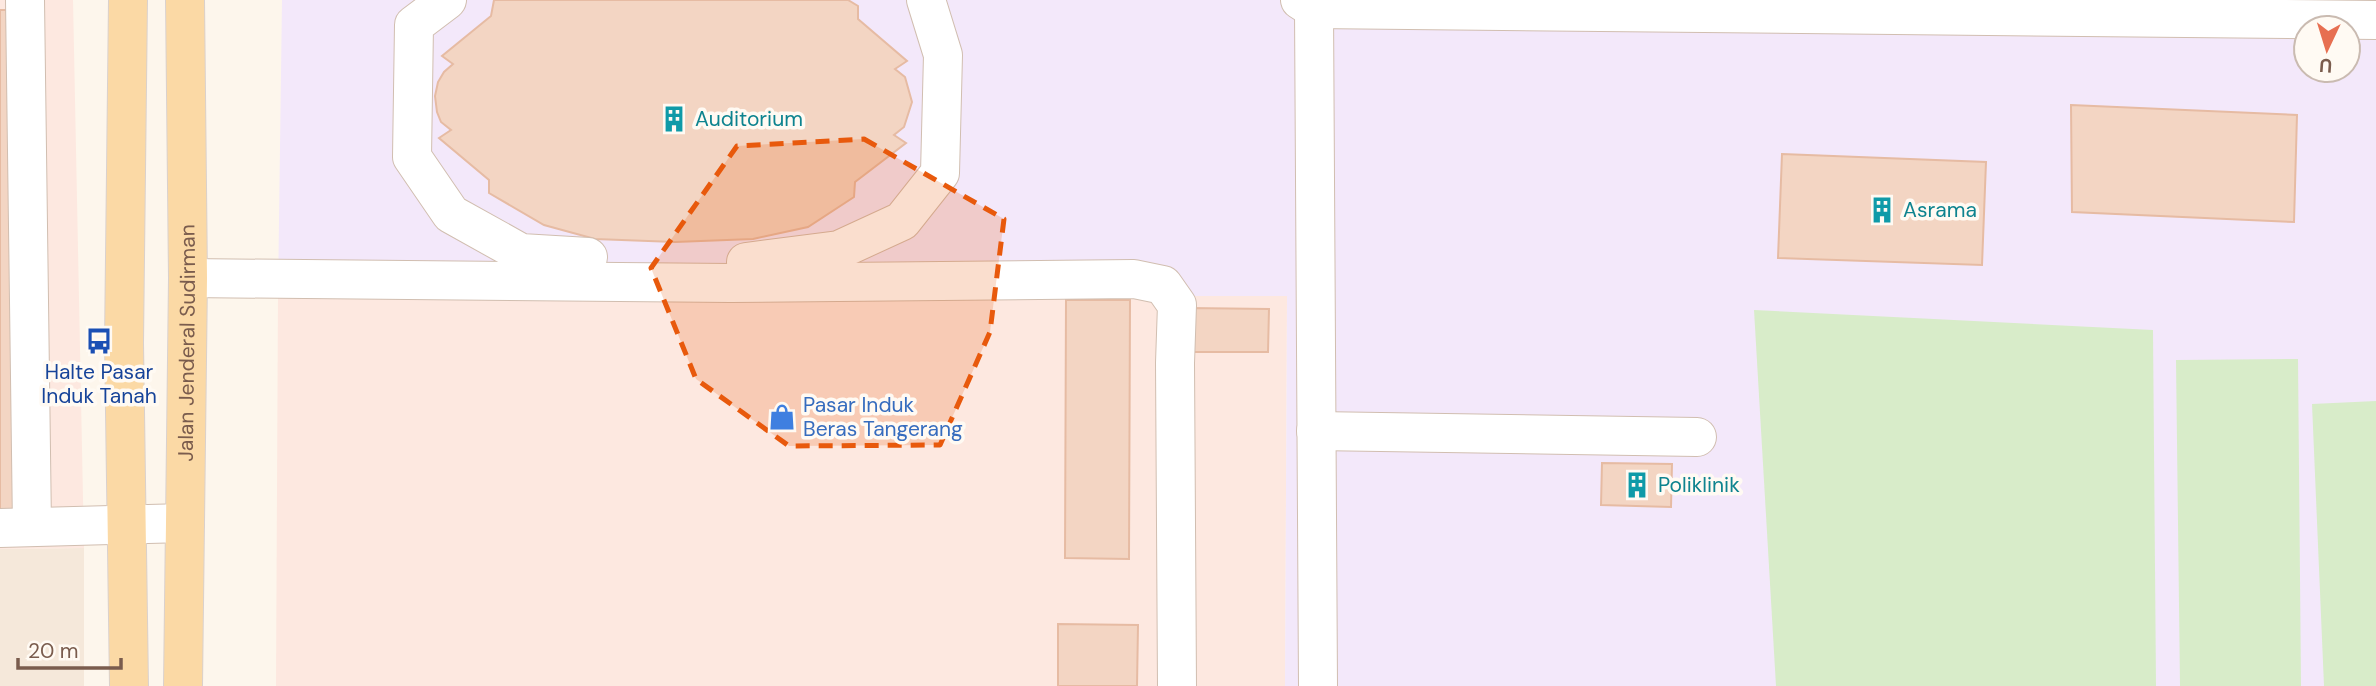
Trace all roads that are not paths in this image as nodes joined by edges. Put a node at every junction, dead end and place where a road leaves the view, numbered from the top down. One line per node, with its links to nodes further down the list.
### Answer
1 (25, 0): 13 (street)
2 (128, 0): 12 (main road)
3 (186, 0): 8 (main road, Jalan Jenderal Sudirman)
4 (447, 0): 5 (street)
5 (926, 0)
6 (1307, 5): 7 (street); 9 (street)
7 (2370, 13)
8 (188, 278): 11 (main road, Jalan Jenderal Sudirman); 16 (street)
9 (1316, 431): 10 (street); 17 (street)
10 (1697, 437)
11 (185, 523): 12 (street); 15 (main road, Jalan Jenderal Sudirman)
12 (126, 526): 13 (street); 14 (main road)
13 (16, 528)
14 (129, 686)
15 (183, 686)
16 (1177, 686)
17 (1318, 686)

